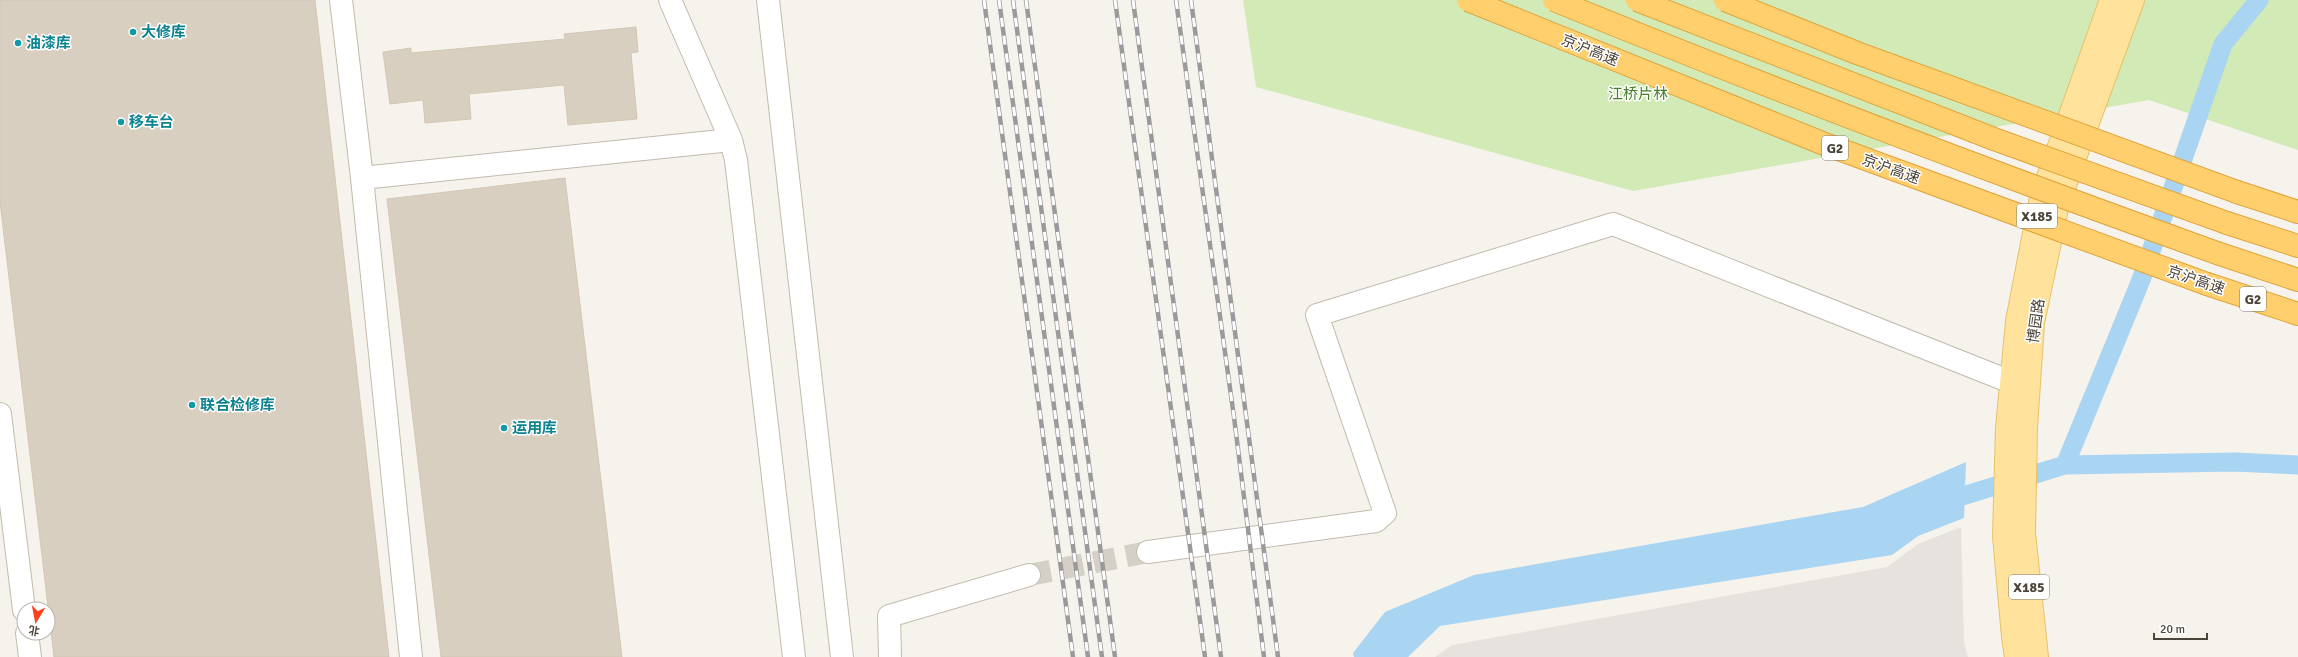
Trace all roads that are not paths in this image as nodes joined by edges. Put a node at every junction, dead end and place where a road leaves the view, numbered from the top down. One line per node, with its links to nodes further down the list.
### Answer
1 (341, 0): 11 (street)
2 (670, 0): 10 (street)
3 (768, 0): 27 (street)
4 (1468, 0): 15 (highway, 京沪高速 / G2, bridge)
5 (1554, 0): 14 (highway, G2, bridge)
6 (1637, 0): 13 (highway, bridge)
7 (1725, 0): 12 (highway, bridge)
8 (2111, 0): 16 (main road, 博园路 / X185)
9 (2133, 0): 18 (main road, 博园路 / X185)
10 (731, 140): 11 (street); 26 (street)
11 (362, 178): 25 (street)
12 (2298, 212)
13 (2298, 246)
14 (2298, 280)
15 (2298, 314)
16 (2012, 382): 18 (main road, 博园路 / X185); 20 (street)
17 (0, 414): 22 (street)
18 (2017, 438): 19 (main road, 博园路 / X185)
19 (2014, 518): 29 (main road, 博园路 / X185); 30 (main road, 博园路 / X185)
20 (1148, 552)
21 (1030, 574): 28 (street)
22 (23, 601)
23 (28, 641): 24 (street)
24 (30, 657)
25 (411, 657)
26 (794, 657)
27 (842, 657)
28 (890, 657)
29 (2016, 657)
30 (2037, 657)

